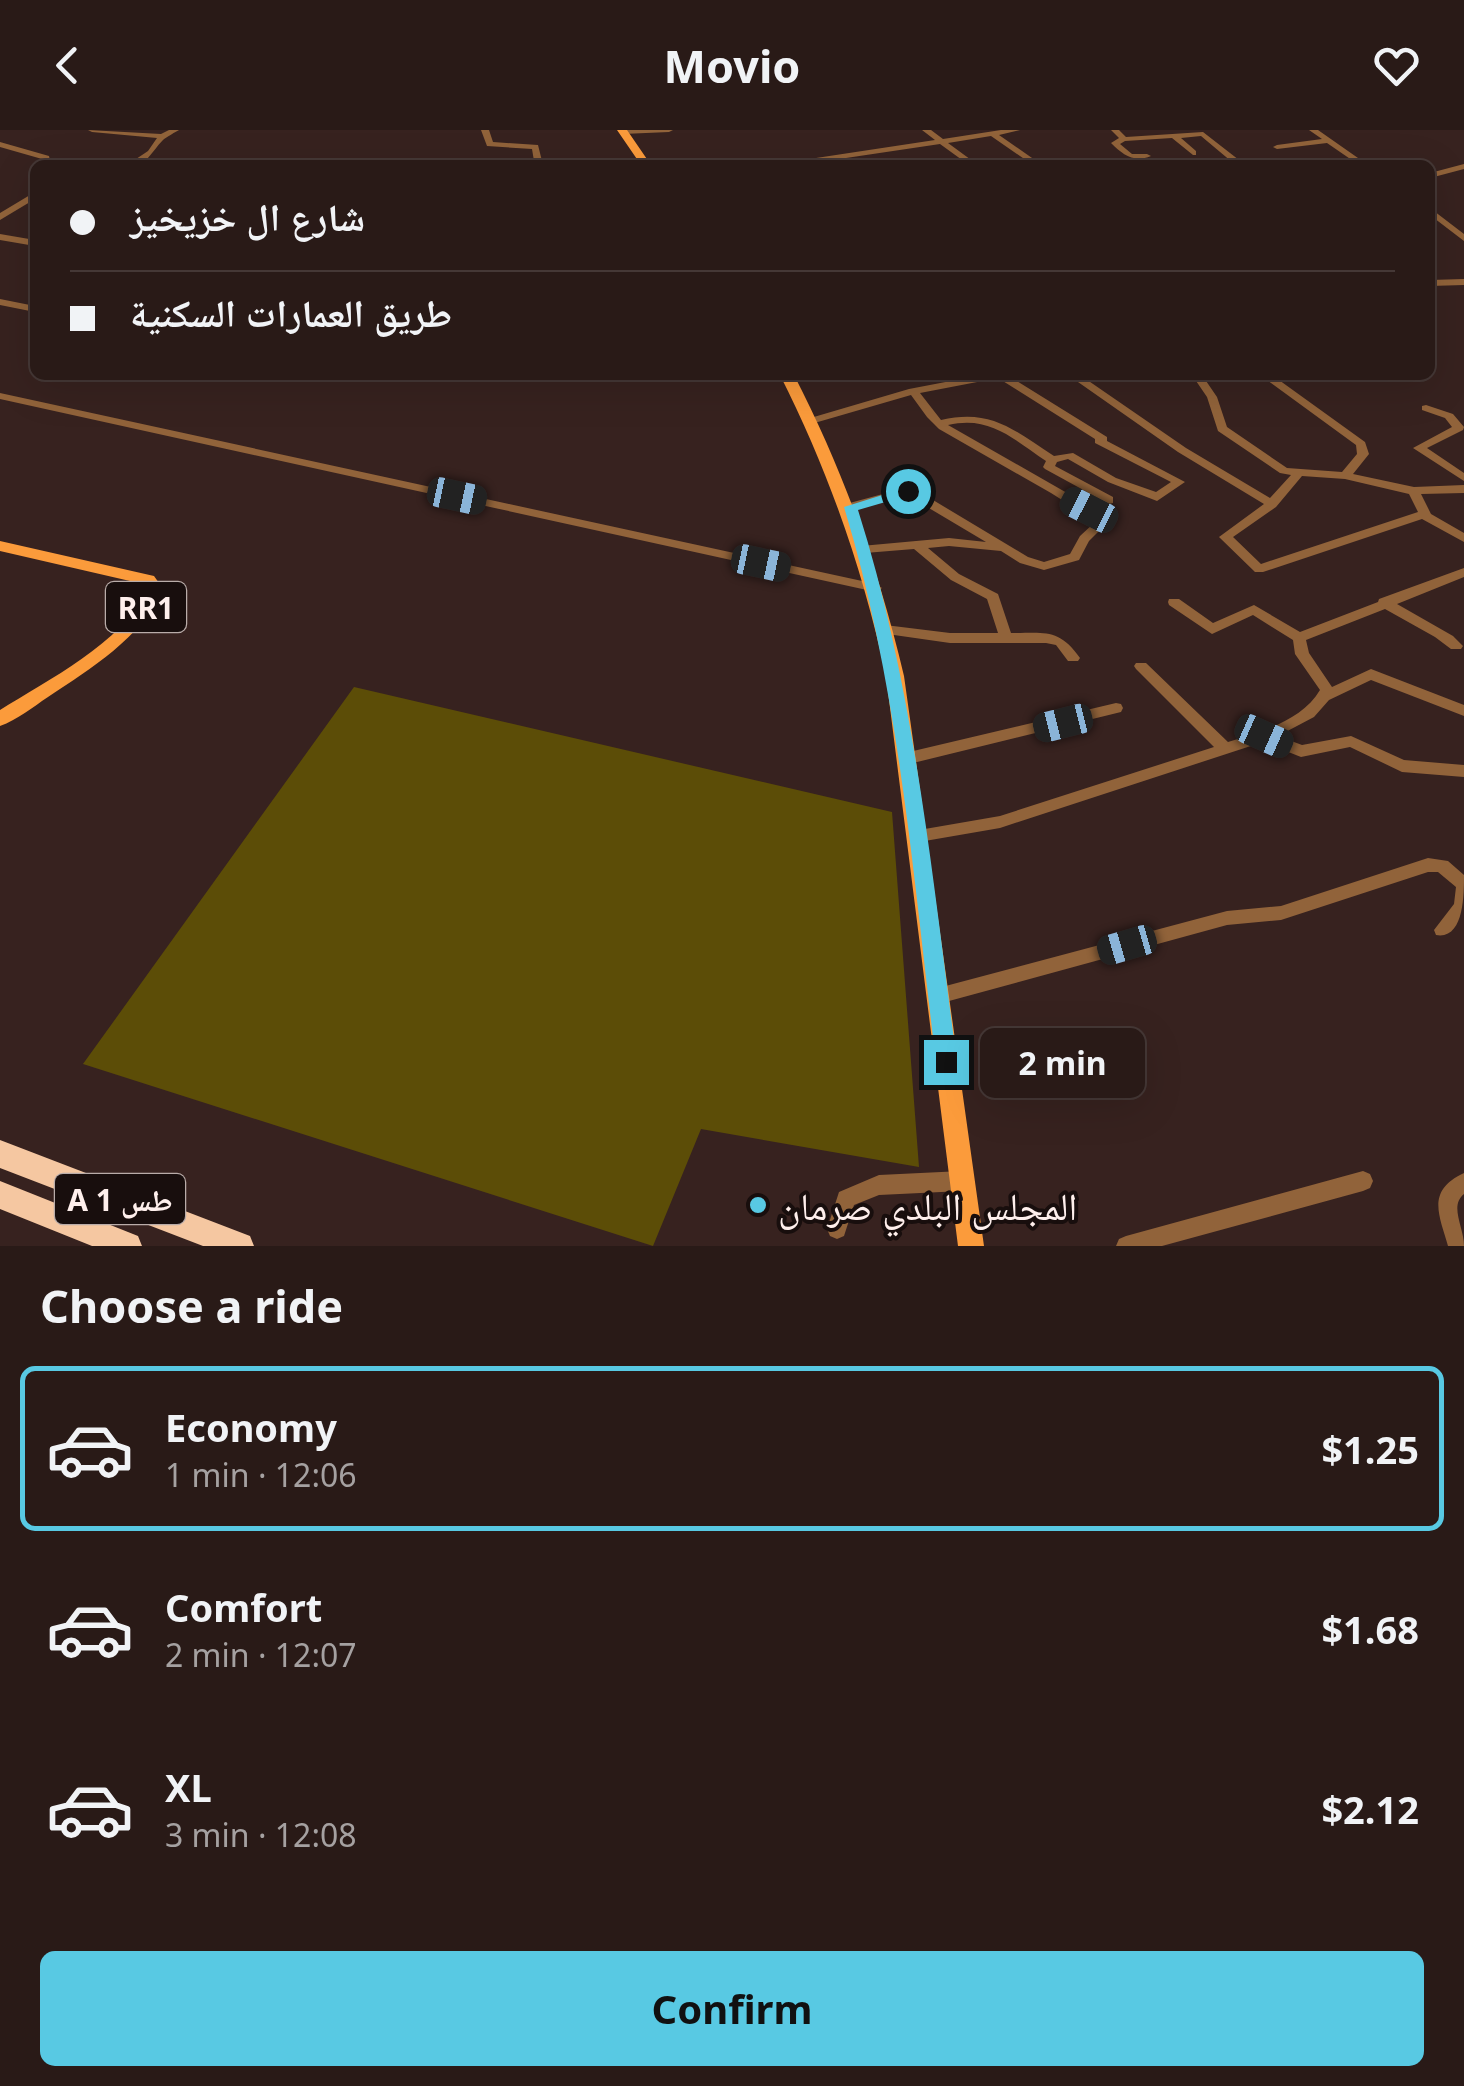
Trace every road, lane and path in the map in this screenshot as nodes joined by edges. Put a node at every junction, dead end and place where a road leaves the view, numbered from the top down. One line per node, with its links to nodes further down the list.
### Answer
1 (92, 130): 13 (street)
2 (175, 130): 13 (street)
3 (485, 130): 24 (street)
4 (669, 130): 10 (street)
5 (926, 130): 17 (street)
6 (950, 130): 15 (street)
7 (1016, 130): 11 (street)
8 (1115, 130): 14 (street)
9 (1312, 130): 16 (street)
10 (622, 131): 25 (main road)
11 (994, 135): 15 (street); 28 (street)
12 (1173, 135): 14 (street); 20 (street); 29 (street)
13 (162, 136): 23 (street)
14 (1124, 139): 21 (street)
15 (960, 140): 17 (street)
16 (1328, 141): 19 (street); 30 (street)
17 (944, 143): 26 (street); 27 (street)
18 (0, 144): 22 (street)
19 (1277, 147)
20 (1193, 153)
21 (1148, 156)
22 (47, 160)
23 (139, 160)
24 (538, 160)
25 (643, 160)
26 (831, 160)
27 (967, 160)
28 (1031, 160)
29 (1235, 160)
30 (1356, 160)
31 (1464, 166): 32 (street)
32 (1435, 175)
33 (30, 198): 35 (street)
34 (1435, 215): 37 (street)
35 (0, 217)
36 (0, 237): 38 (street)
37 (1464, 238)
38 (30, 242)
39 (1464, 282): 40 (street)
40 (1435, 284)
41 (0, 302): 42 (street)
42 (30, 307)
43 (790, 380): 52 (main road)
44 (974, 380): 49 (street)
45 (1009, 380): 54 (street)
46 (1080, 380): 61 (street)
47 (1201, 380): 55 (street)
48 (1272, 380): 56 (street)
49 (913, 392): 52 (street); 53 (street)
50 (0, 393): 70 (street)
51 (1426, 408): 57 (street)
52 (811, 420): 62 (main road)
53 (940, 424): 54 (street); 67 (street)
54 (1052, 460): 60 (street)
55 (1298, 476): 56 (street); 61 (street)
56 (1345, 476): 59 (street)
57 (1464, 478)
58 (1464, 489): 59 (street)
59 (1414, 491): 63 (street)
60 (1109, 500)
61 (1272, 504): 63 (street)
62 (850, 507): 67 (street); 68 (main road)
63 (1424, 514): 64 (street)
64 (1464, 538)
65 (0, 546): 82 (main road, RR1)
66 (917, 546): 67 (street); 68 (street); 74 (street)
67 (1006, 549)
68 (865, 550): 70 (main road)
69 (1464, 572): 72 (street)
70 (875, 584): 73 (main road)
71 (1174, 602): 75 (street)
72 (1384, 602): 75 (street); 76 (street)
73 (885, 630): 74 (street); 85 (main road)
74 (1006, 636): 77 (street)
75 (1299, 638): 79 (street)
76 (1456, 646)
77 (1073, 658)
78 (1142, 666): 84 (street)
79 (1326, 696): 81 (street); 83 (street)
80 (1116, 708): 85 (street)
81 (1464, 711)
82 (0, 719)
83 (1264, 736): 84 (street); 86 (street)
84 (1226, 749): 87 (street)
85 (909, 758): 87 (main road)
86 (1464, 772)
87 (919, 836): 89 (main road)
88 (1442, 930): 89 (street)
89 (938, 996): 92 (main road)
90 (0, 1154): 97 (highway, A 1 طس)
91 (1363, 1180): 99 (street)
92 (962, 1181): 95 (street); 98 (main road)
93 (1464, 1182): 100 (street)
94 (0, 1196): 96 (highway, A 1 طس)
95 (837, 1229)
96 (128, 1246)
97 (240, 1246)
98 (971, 1246)
99 (1126, 1246)
100 (1458, 1246)

